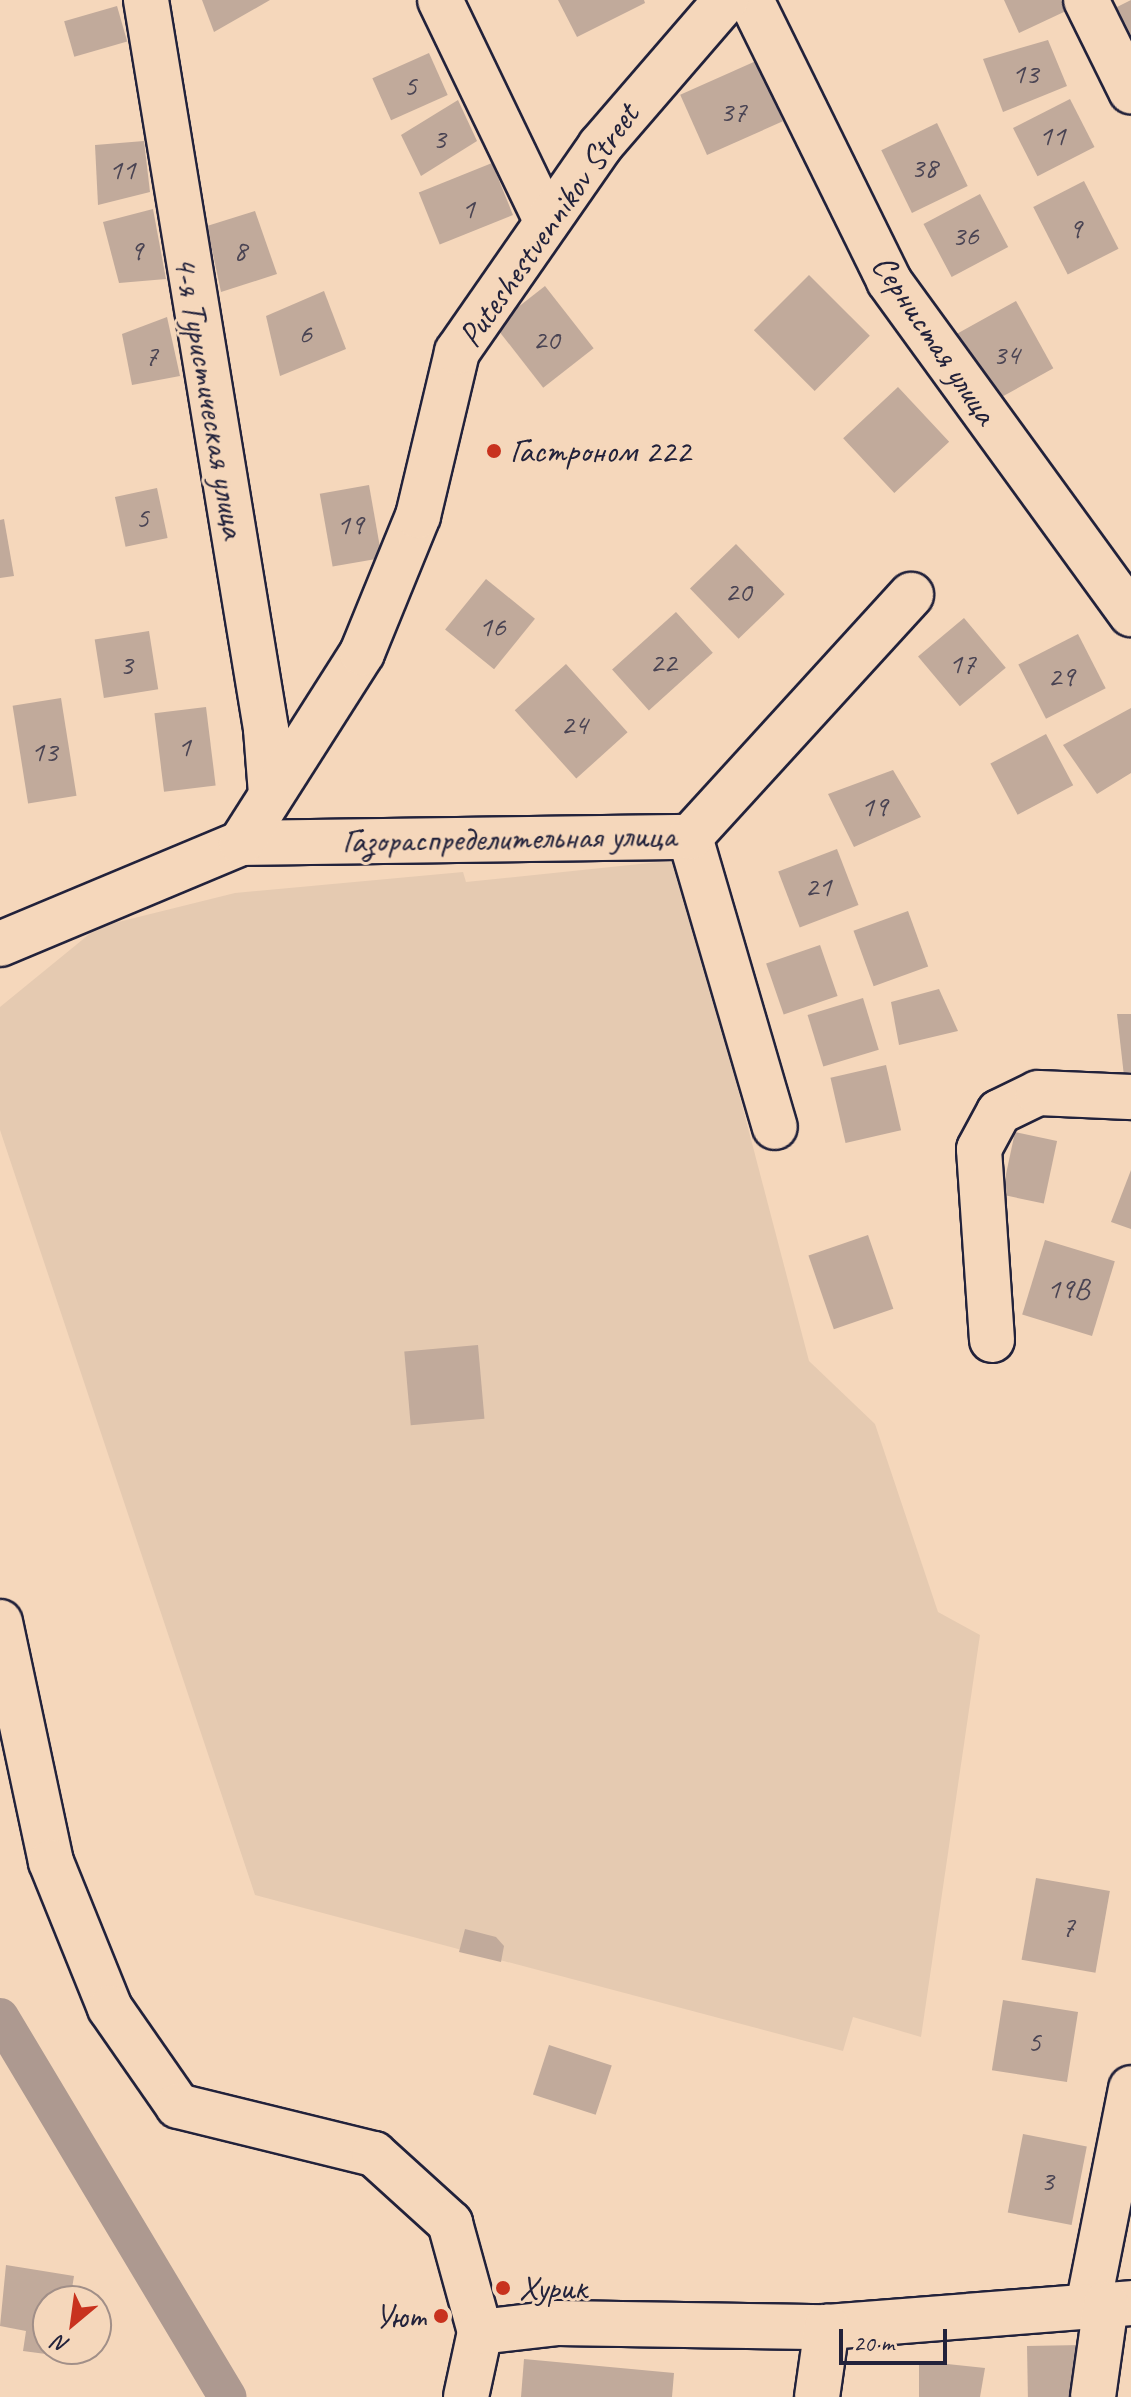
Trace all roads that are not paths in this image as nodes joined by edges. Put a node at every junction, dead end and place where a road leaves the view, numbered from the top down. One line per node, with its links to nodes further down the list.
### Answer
1 (146, 0): 10 (street, 4-я Туристическая улица)
2 (440, 0): 7 (street)
3 (726, 0): 7 (street, Puteshestvennikov Street)
4 (751, 0): 9 (street, Сернистая улица)
5 (1086, 0): 6 (street)
6 (1131, 91)
7 (547, 222): 10 (street, Puteshestvennikov Street)
8 (911, 595): 11 (street, Газораспределительная улица)
9 (1131, 614)
10 (271, 794): 12 (street, Puteshestvennikov Street)
11 (690, 837): 12 (street, Газораспределительная улица); 15 (street)
12 (241, 843): 13 (street)
13 (0, 944)
14 (1131, 1097): 16 (street)
15 (775, 1127)
16 (992, 1340)
17 (0, 1622): 21 (street)
18 (1131, 2088): 19 (street)
19 (1108, 2304): 20 (street); 24 (street)
20 (827, 2327): 21 (street); 23 (street)
21 (480, 2332): 22 (street)
22 (466, 2397)
23 (817, 2397)
24 (1093, 2397)

